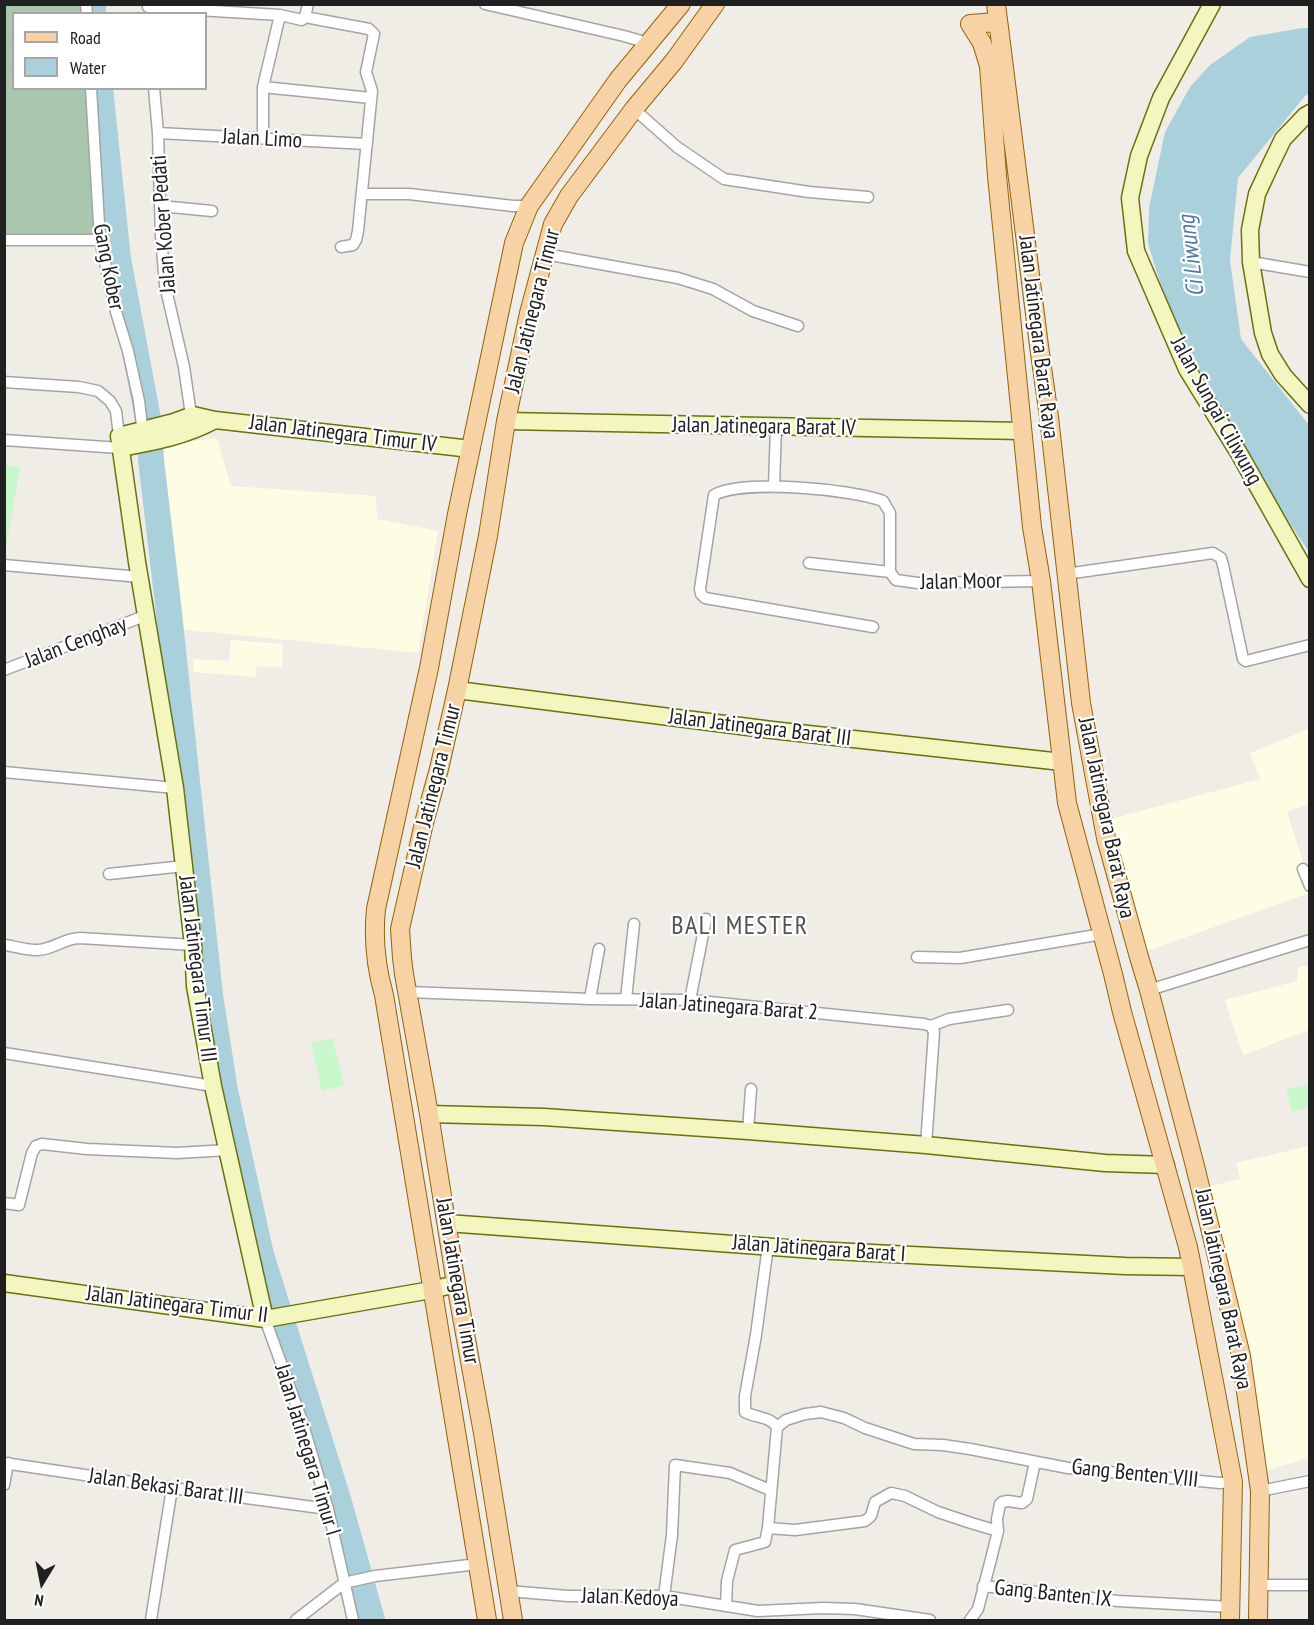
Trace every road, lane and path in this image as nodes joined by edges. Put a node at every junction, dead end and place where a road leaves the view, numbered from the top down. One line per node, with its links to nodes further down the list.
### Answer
1 (308, 4): 10 (street)
2 (485, 4): 11 (street)
3 (715, 4): 16 (main road, Jalan Jatinegara Timur)
4 (1003, 4): 8 (main road)
5 (1212, 4): 51 (street, Jalan Sungai Ciliwung)
6 (148, 8): 9 (street)
7 (675, 9): 11 (main road, Jalan Jatinegara Timur)
8 (996, 13): 40 (main road, Jalan Jatinegara Barat Raya); 49 (main road, Jalan Jatinegara Barat Raya)
9 (280, 15): 10 (street); 12 (street)
10 (305, 17): 15 (street)
11 (648, 43): 24 (main road, Jalan Jatinegara Timur)
12 (263, 87): 15 (street); 19 (street)
13 (91, 90): 27 (street, Gang Kober)
14 (154, 90): 18 (street, Jalan Kober Pedati)
15 (371, 98): 20 (street)
16 (634, 109): 22 (street); 29 (main road, Jalan Jatinegara Timur)
17 (1310, 113): 30 (street)
18 (158, 133): 19 (street, Jalan Limo); 23 (street, Jalan Kober Pedati)
19 (263, 138): 20 (street, Jalan Limo)
20 (367, 144): 21 (street)
21 (362, 194): 24 (street); 28 (street)
22 (868, 197)
23 (160, 206): 25 (street); 38 (street, Jalan Kober Pedati)
24 (529, 206): 33 (main road, Jalan Jatinegara Timur)
25 (212, 211)
26 (4, 240): 27 (street)
27 (100, 240): 41 (street, Gang Kober)
28 (341, 247)
29 (545, 254): 32 (street); 34 (main road, Jalan Jatinegara Timur)
30 (1251, 262): 31 (street); 36 (street)
31 (1310, 272)
32 (798, 326)
33 (497, 327): 34 (main road); 44 (main road, Jalan Jatinegara Timur)
34 (525, 333): 37 (main road, Jalan Jatinegara Timur)
35 (4, 382): 43 (street)
36 (1310, 405)
37 (506, 421): 39 (street, Jalan Jatinegara Barat IV); 57 (main road, Jalan Jatinegara Timur)
38 (195, 422): 41 (street, Jalan Jatinegara Timur IV); 44 (street, Jalan Jatinegara Timur IV)
39 (776, 427): 40 (street, Jalan Jatinegara Barat IV); 45 (street)
40 (1022, 431): 52 (main road, Jalan Jatinegara Barat Raya)
41 (146, 436): 43 (street, Jalan Jatinegara Timur IV)
42 (4, 440): 43 (street, Jalan Jatinegara Timur IV)
43 (120, 442): 50 (street)
44 (471, 449): 94 (main road, Jalan Jatinegara Timur)
45 (774, 487): 48 (street, Jalan Moor); 54 (street, Jalan Moor)
46 (809, 563): 48 (street)
47 (4, 565): 50 (street)
48 (890, 572): 52 (street, Jalan Moor)
49 (1066, 574): 55 (street); 73 (main road, Jalan Jatinegara Barat Raya)
50 (140, 577): 53 (street)
51 (1310, 579)
52 (1041, 581): 58 (main road, Jalan Jatinegara Barat Raya)
53 (147, 615): 56 (street, Jalan Cenghay); 60 (street, Jalan Jatinegara Timur III)
54 (873, 627)
55 (1310, 645)
56 (4, 670)
57 (457, 690): 58 (street, Jalan Jatinegara Barat III); 74 (main road, Jalan Jatinegara Timur)
58 (1062, 762): 67 (main road, Jalan Jatinegara Barat Raya)
59 (4, 772): 60 (street)
60 (175, 788): 61 (street, Jalan Jatinegara Timur III)
61 (184, 866): 63 (street); 70 (street, Jalan Jatinegara Timur III)
62 (1303, 869): 64 (street)
63 (109, 874)
64 (1310, 886)
65 (706, 919): 77 (street)
66 (634, 924): 76 (street)
67 (1102, 933): 72 (street); 87 (main road, Jalan Jatinegara Barat Raya)
68 (1310, 940): 73 (street)
69 (4, 945): 70 (street)
70 (193, 945): 81 (street, Jalan Jatinegara Timur III)
71 (599, 949): 75 (street)
72 (917, 957)
73 (1149, 990): 104 (main road, Jalan Jatinegara Barat Raya)
74 (408, 992): 75 (street, Jalan Jatinegara Barat 2); 83 (main road, Jalan Jatinegara Timur)
75 (590, 999): 76 (street, Jalan Jatinegara Barat 2)
76 (626, 999): 77 (street, Jalan Jatinegara Barat 2)
77 (690, 1000): 79 (street, Jalan Jatinegara Barat 2)
78 (1008, 1010): 79 (street)
79 (931, 1026): 85 (street)
80 (4, 1053): 81 (street)
81 (213, 1086): 86 (street, Jalan Jatinegara Timur III)
82 (751, 1089): 84 (street)
83 (429, 1114): 84 (street); 89 (main road, Jalan Jatinegara Timur)
84 (748, 1131): 85 (street)
85 (926, 1145): 87 (street)
86 (228, 1150): 88 (street); 95 (street, Jalan Jatinegara Timur III)
87 (1166, 1165): 91 (main road, Jalan Jatinegara Barat Raya)
88 (4, 1203)
89 (447, 1223): 90 (street, Jalan Jatinegara Barat I); 93 (main road, Jalan Jatinegara Timur)
90 (768, 1246): 91 (street, Jalan Jatinegara Barat I); 96 (street)
91 (1192, 1267): 100 (main road, Jalan Jatinegara Barat Raya)
92 (4, 1283): 95 (street, Jalan Jatinegara Timur II)
93 (456, 1284): 94 (street, Jalan Jatinegara Timur II); 113 (main road, Jalan Jatinegara Timur)
94 (431, 1290): 95 (street, Jalan Jatinegara Timur II); 108 (main road, Jalan Jatinegara Timur)
95 (268, 1319): 105 (street, Jalan Jatinegara Timur I)
96 (777, 1427): 97 (street, Gang Benten VIII); 103 (street)
97 (1037, 1462): 100 (street, Gang Benten VIII); 107 (street)
98 (6, 1463): 101 (street); 102 (street, Jalan Bekasi Barat III)
99 (1310, 1481): 104 (street)
100 (1233, 1482): 116 (main road, Jalan Jatinegara Barat Raya)
101 (4, 1485)
102 (172, 1488): 105 (street, Jalan Bekasi Barat III); 118 (street)
103 (770, 1490): 106 (street); 114 (street)
104 (1260, 1491): 110 (main road, Jalan Jatinegara Barat Raya)
105 (328, 1509): 109 (street, Jalan Jatinegara Timur I)
106 (768, 1528): 107 (street); 115 (street)
107 (998, 1531): 112 (street)
108 (478, 1564): 109 (street); 121 (main road, Jalan Jatinegara Timur)
109 (348, 1582): 119 (street); 120 (street, Jalan Jatinegara Timur I)
110 (1258, 1585): 111 (street); 125 (main road, Jalan Jatinegara Barat Raya)
111 (1310, 1585)
112 (983, 1586): 116 (street, Gang Banten IX); 124 (street)
113 (508, 1590): 114 (street, Jalan Kedoya); 122 (main road, Jalan Jatinegara Timur)
114 (664, 1596): 115 (street, Jalan Kedoya)
115 (726, 1606): 117 (street, Jalan Kedoya)
116 (1231, 1614)
117 (758, 1616): 123 (street, Jalan Kedoya)
118 (151, 1620)
119 (296, 1620)
120 (353, 1620)
121 (488, 1620)
122 (513, 1620)
123 (930, 1620)
124 (970, 1620)
125 (1258, 1620)

